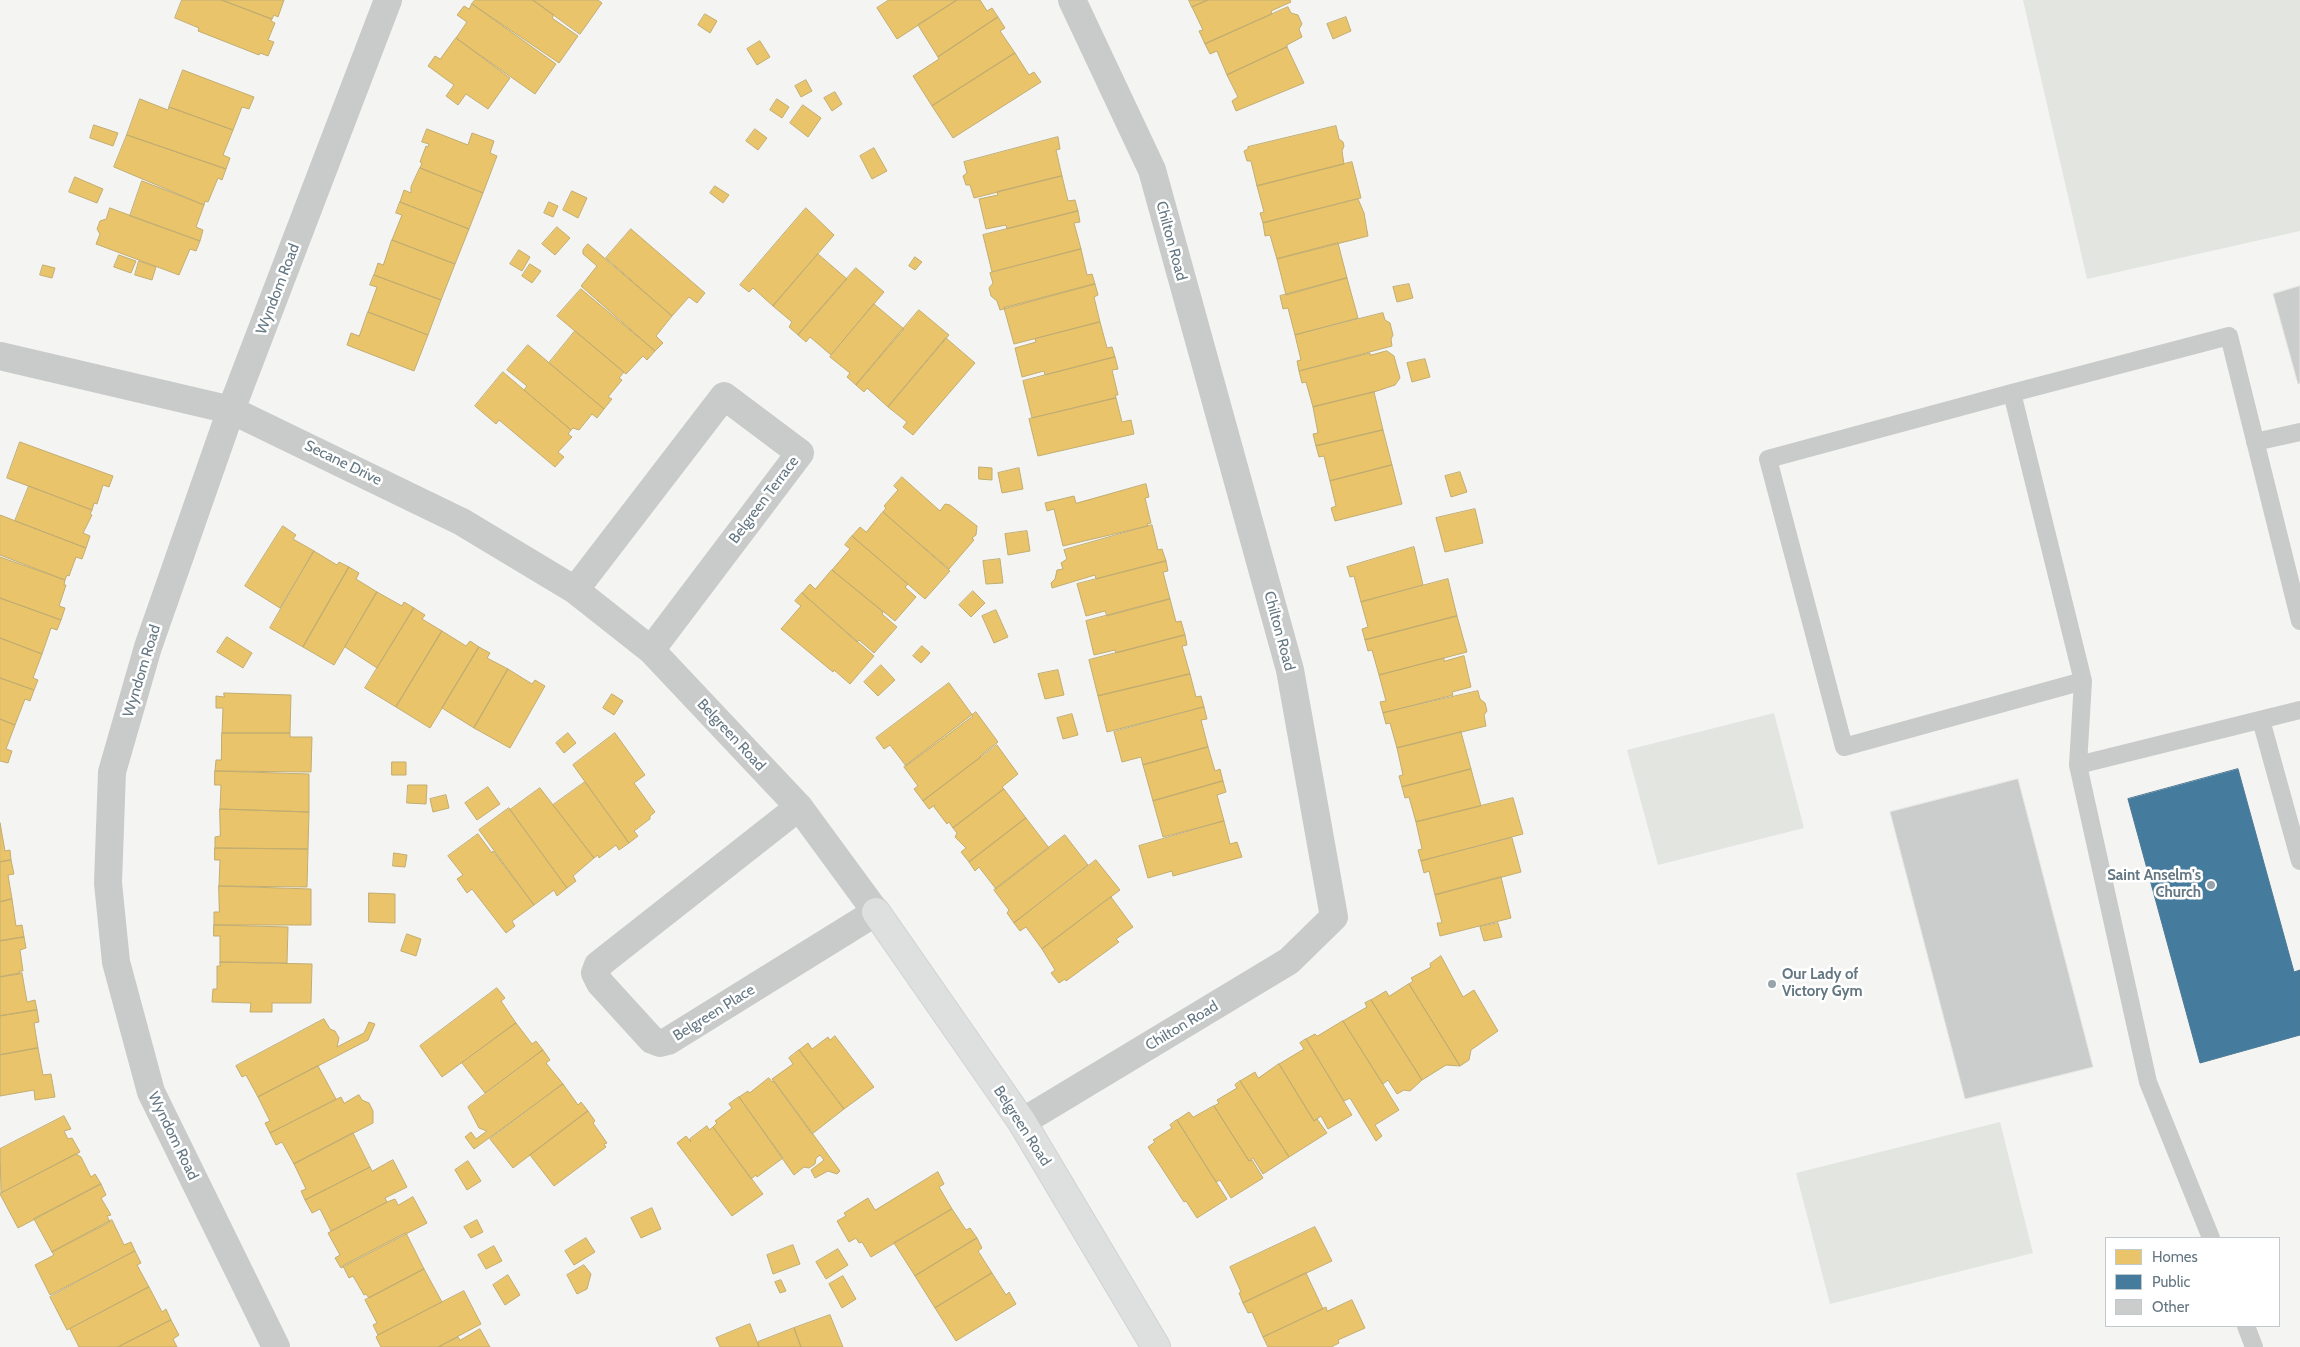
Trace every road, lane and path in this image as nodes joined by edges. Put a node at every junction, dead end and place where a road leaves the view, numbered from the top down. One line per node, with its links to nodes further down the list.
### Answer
1 (388, 0): 5 (street, Wyndom Road)
2 (1072, 0): 18 (street, Chilton Road)
3 (0, 356): 5 (street, Secane Drive)
4 (2012, 393): 7 (lane); 11 (lane); 11 (lane)
5 (232, 410): 8 (street, Secane Drive); 21 (street, Wyndom Road)
6 (2300, 432): 7 (lane)
7 (2255, 442): 9 (lane)
8 (575, 590): 10 (street, Secane Drive); 10 (street, Belgreen Terrace)
9 (2300, 621)
10 (651, 650): 15 (street, Belgreen Road)
11 (2083, 682): 14 (lane)
12 (2300, 710): 13 (lane)
13 (2261, 720): 14 (lane); 16 (lane)
14 (2078, 765): 19 (lane)
15 (804, 814): 17 (street); 17 (street, Belgreen Place)
16 (2300, 861)
17 (876, 912): 18 (street, Belgreen Road)
18 (1022, 1122): 22 (street, Belgreen Road)
19 (2211, 1237)
20 (2246, 1327): 23 (lane)
21 (276, 1347)
22 (1156, 1347)
23 (2254, 1347)

